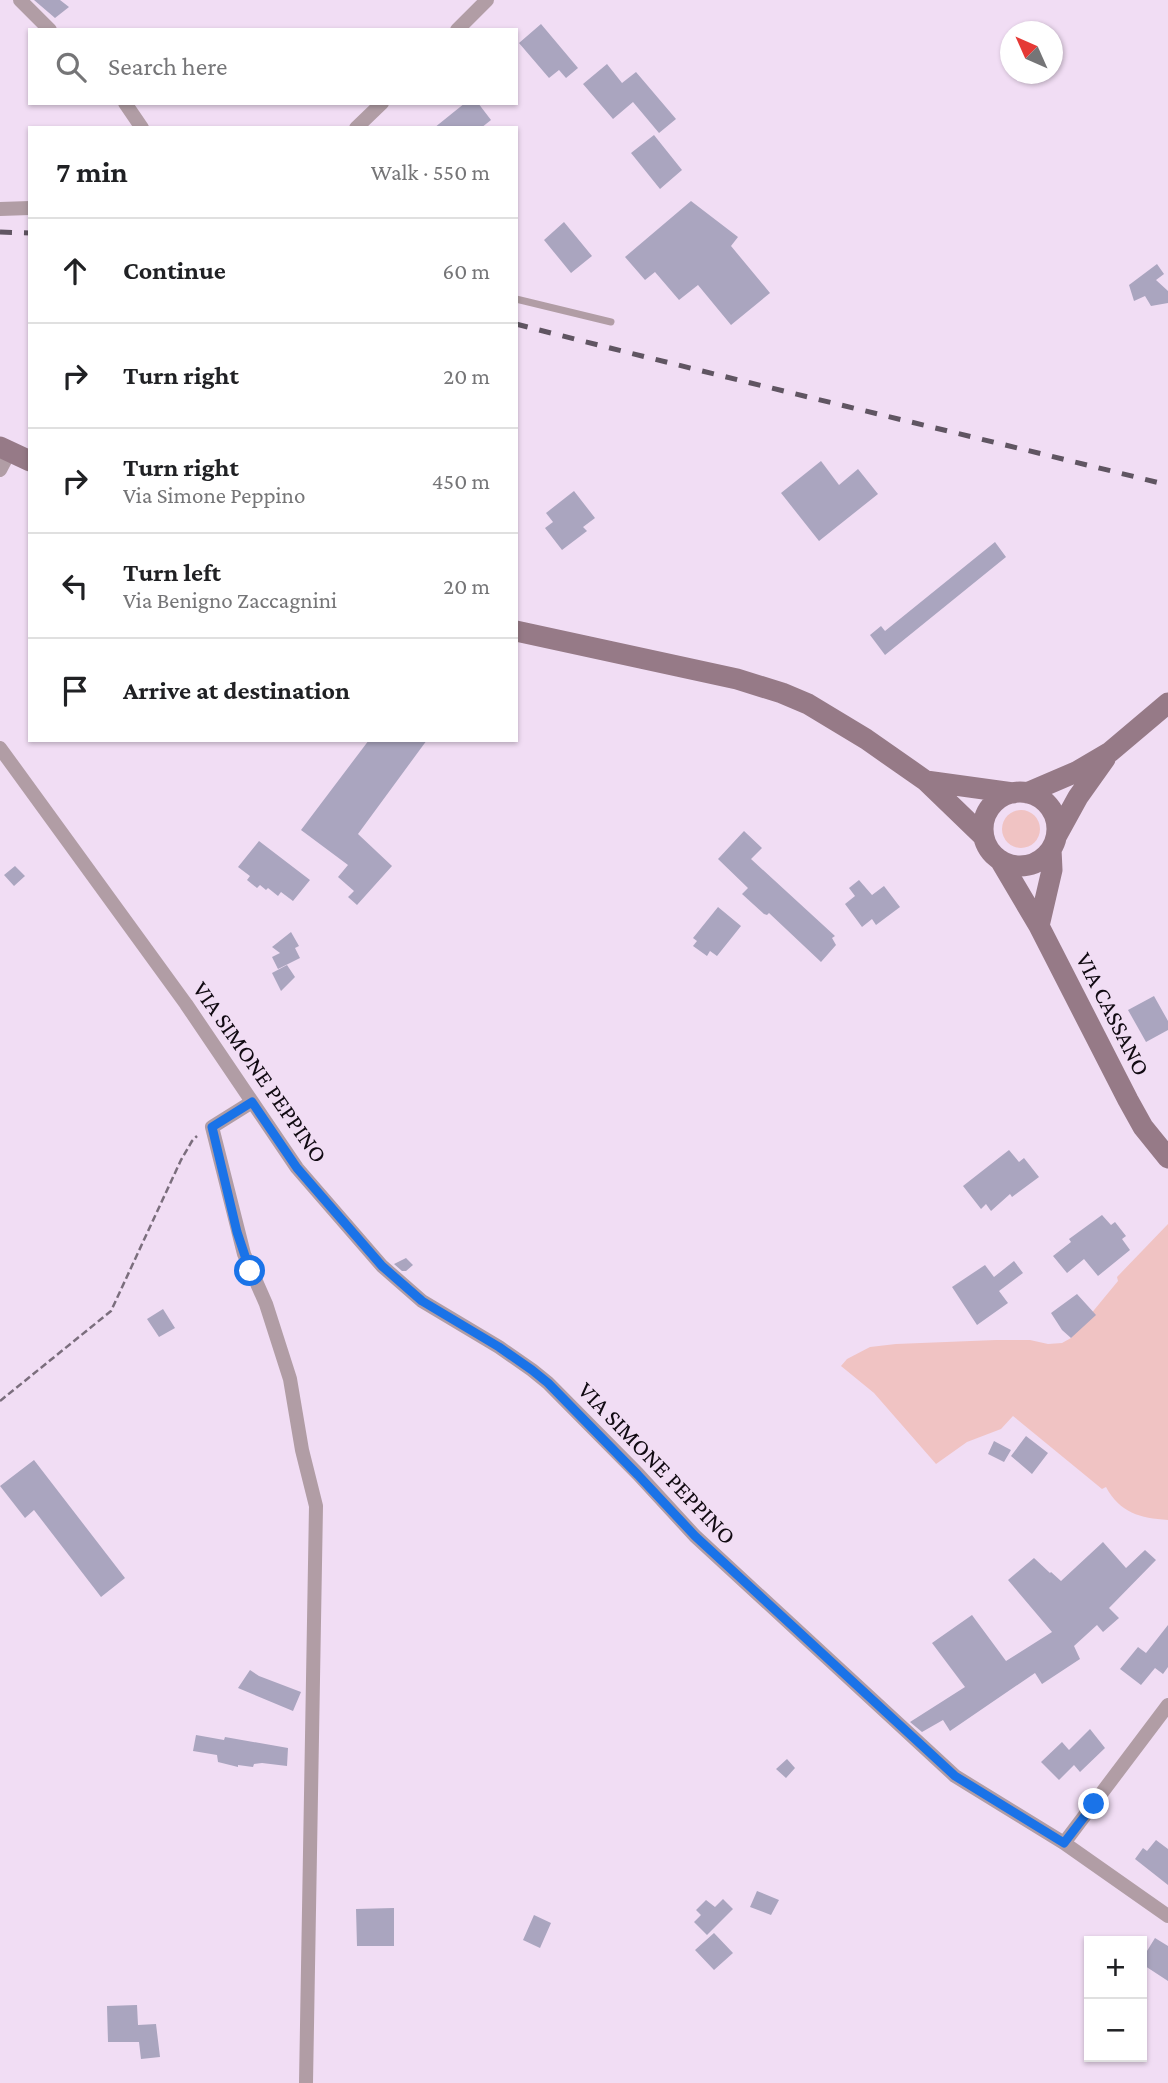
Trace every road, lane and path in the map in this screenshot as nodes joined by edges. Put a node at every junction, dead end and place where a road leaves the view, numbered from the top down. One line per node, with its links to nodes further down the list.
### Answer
1 (19, 0): 3 (street)
2 (487, 0): 4 (street)
3 (48, 28)
4 (459, 28)
5 (126, 105): 7 (street)
6 (380, 105): 8 (street)
7 (141, 126)
8 (358, 126)
9 (28, 208): 10 (street)
10 (0, 209)
11 (518, 299): 12 (lane)
12 (611, 322)
13 (3, 456): 14 (main road)
14 (28, 461)
15 (518, 631): 19 (main road)
16 (1168, 703): 18 (main road)
17 (0, 748): 25 (street, VIA SIMONE PEPPINO)
18 (1111, 752): 20 (main road); 22 (main road)
19 (926, 781): 20 (main road); 21 (main road)
20 (1020, 793): 21 (main road); 22 (main road)
21 (984, 837): 23 (main road)
22 (1054, 843): 23 (main road); 24 (main road)
23 (1000, 860): 24 (main road, VIA CASSANO)
24 (1039, 926): 27 (main road, VIA CASSANO)
25 (252, 1102): 26 (street); 30 (street, VIA SIMONE PEPPINO)
26 (212, 1127): 28 (path); 32 (street)
27 (1168, 1158)
28 (0, 1401)
29 (1168, 1705): 30 (street)
30 (1064, 1843): 31 (street, VIA SIMONE PEPPINO)
31 (1168, 1916)
32 (306, 2083)

